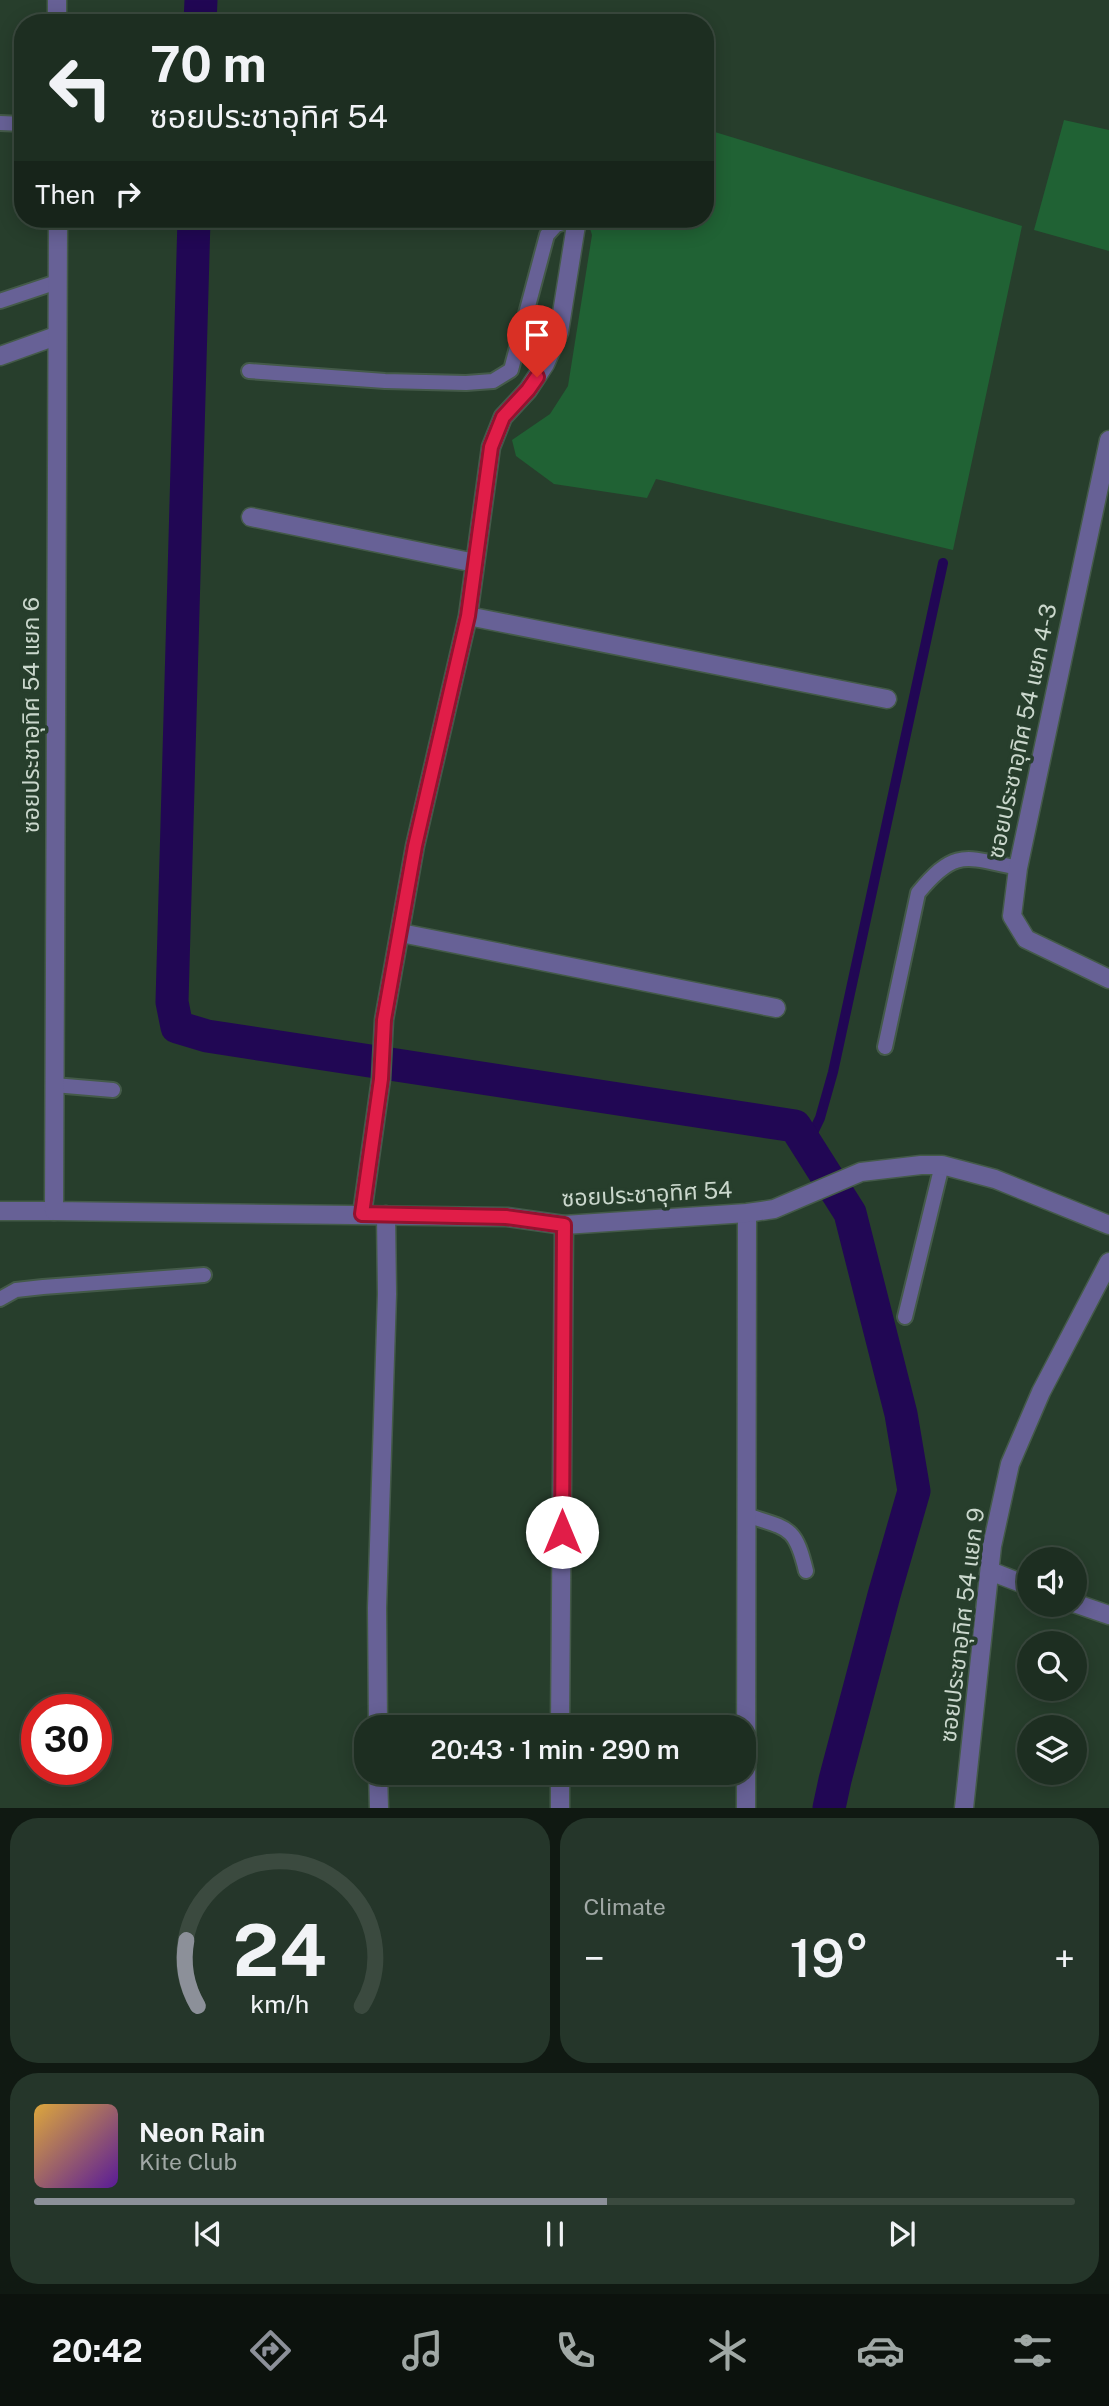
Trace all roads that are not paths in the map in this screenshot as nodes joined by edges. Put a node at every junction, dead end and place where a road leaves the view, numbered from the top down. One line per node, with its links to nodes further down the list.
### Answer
1 (58, 228): 4 (street, ซอยประชาอุทิศ 54 แยก 6)
2 (553, 228): 8 (lane)
3 (576, 228): 11 (street)
4 (57, 282): 5 (lane); 6 (street, ซอยประชาอุทิศ 54 แยก 6)
5 (0, 301)
6 (56, 336): 7 (street); 19 (street, ซอยประชาอุทิศ 54 แยก 6)
7 (0, 356)
8 (248, 371)
9 (1109, 440): 14 (street, ซอยประชาอุทิศ 54 แยก 4-3)
10 (251, 517): 11 (street)
11 (475, 563): 12 (street)
12 (468, 616): 13 (street); 15 (street)
13 (887, 699)
14 (1018, 868): 16 (street, ซอยประชาอุทิศ 54 แยก 4-3); 18 (lane)
15 (401, 933): 17 (street); 25 (street)
16 (1109, 979)
17 (776, 1008)
18 (885, 1046)
19 (54, 1085): 20 (lane); 23 (street, ซอยประชาอุทิศ 54 แยก 6)
20 (113, 1090)
21 (942, 1165): 24 (street, ซอยประชาอุทิศ 54); 28 (street, ซอยประชาอุทิศ 54); 32 (lane)
22 (0, 1211): 23 (street, ซอยประชาอุทิศ 54)
23 (54, 1211): 25 (street, ซอยประชาอุทิศ 54)
24 (747, 1213): 27 (street, ซอยประชาอุทิศ 54); 33 (street)
25 (362, 1214): 26 (street, ซอยประชาอุทิศ 54)
26 (386, 1214): 27 (street, ซอยประชาอุทิศ 54); 39 (street)
27 (564, 1225): 40 (street)
28 (1109, 1225)
29 (1109, 1262): 34 (street, ซอยประชาอุทิศ 54 แยก 9)
30 (204, 1275): 31 (lane)
31 (0, 1298)
32 (905, 1317)
33 (746, 1515): 35 (lane); 45 (street)
34 (990, 1571): 36 (street); 46 (street, ซอยประชาอุทิศ 54 แยก 9)
35 (806, 1572)
36 (1017, 1581)
37 (1087, 1607): 38 (street)
38 (1109, 1615)
39 (378, 1715)
40 (560, 1715)
41 (378, 1785): 43 (street)
42 (560, 1785): 44 (street)
43 (379, 1808)
44 (560, 1808)
45 (746, 1808)
46 (964, 1808)

